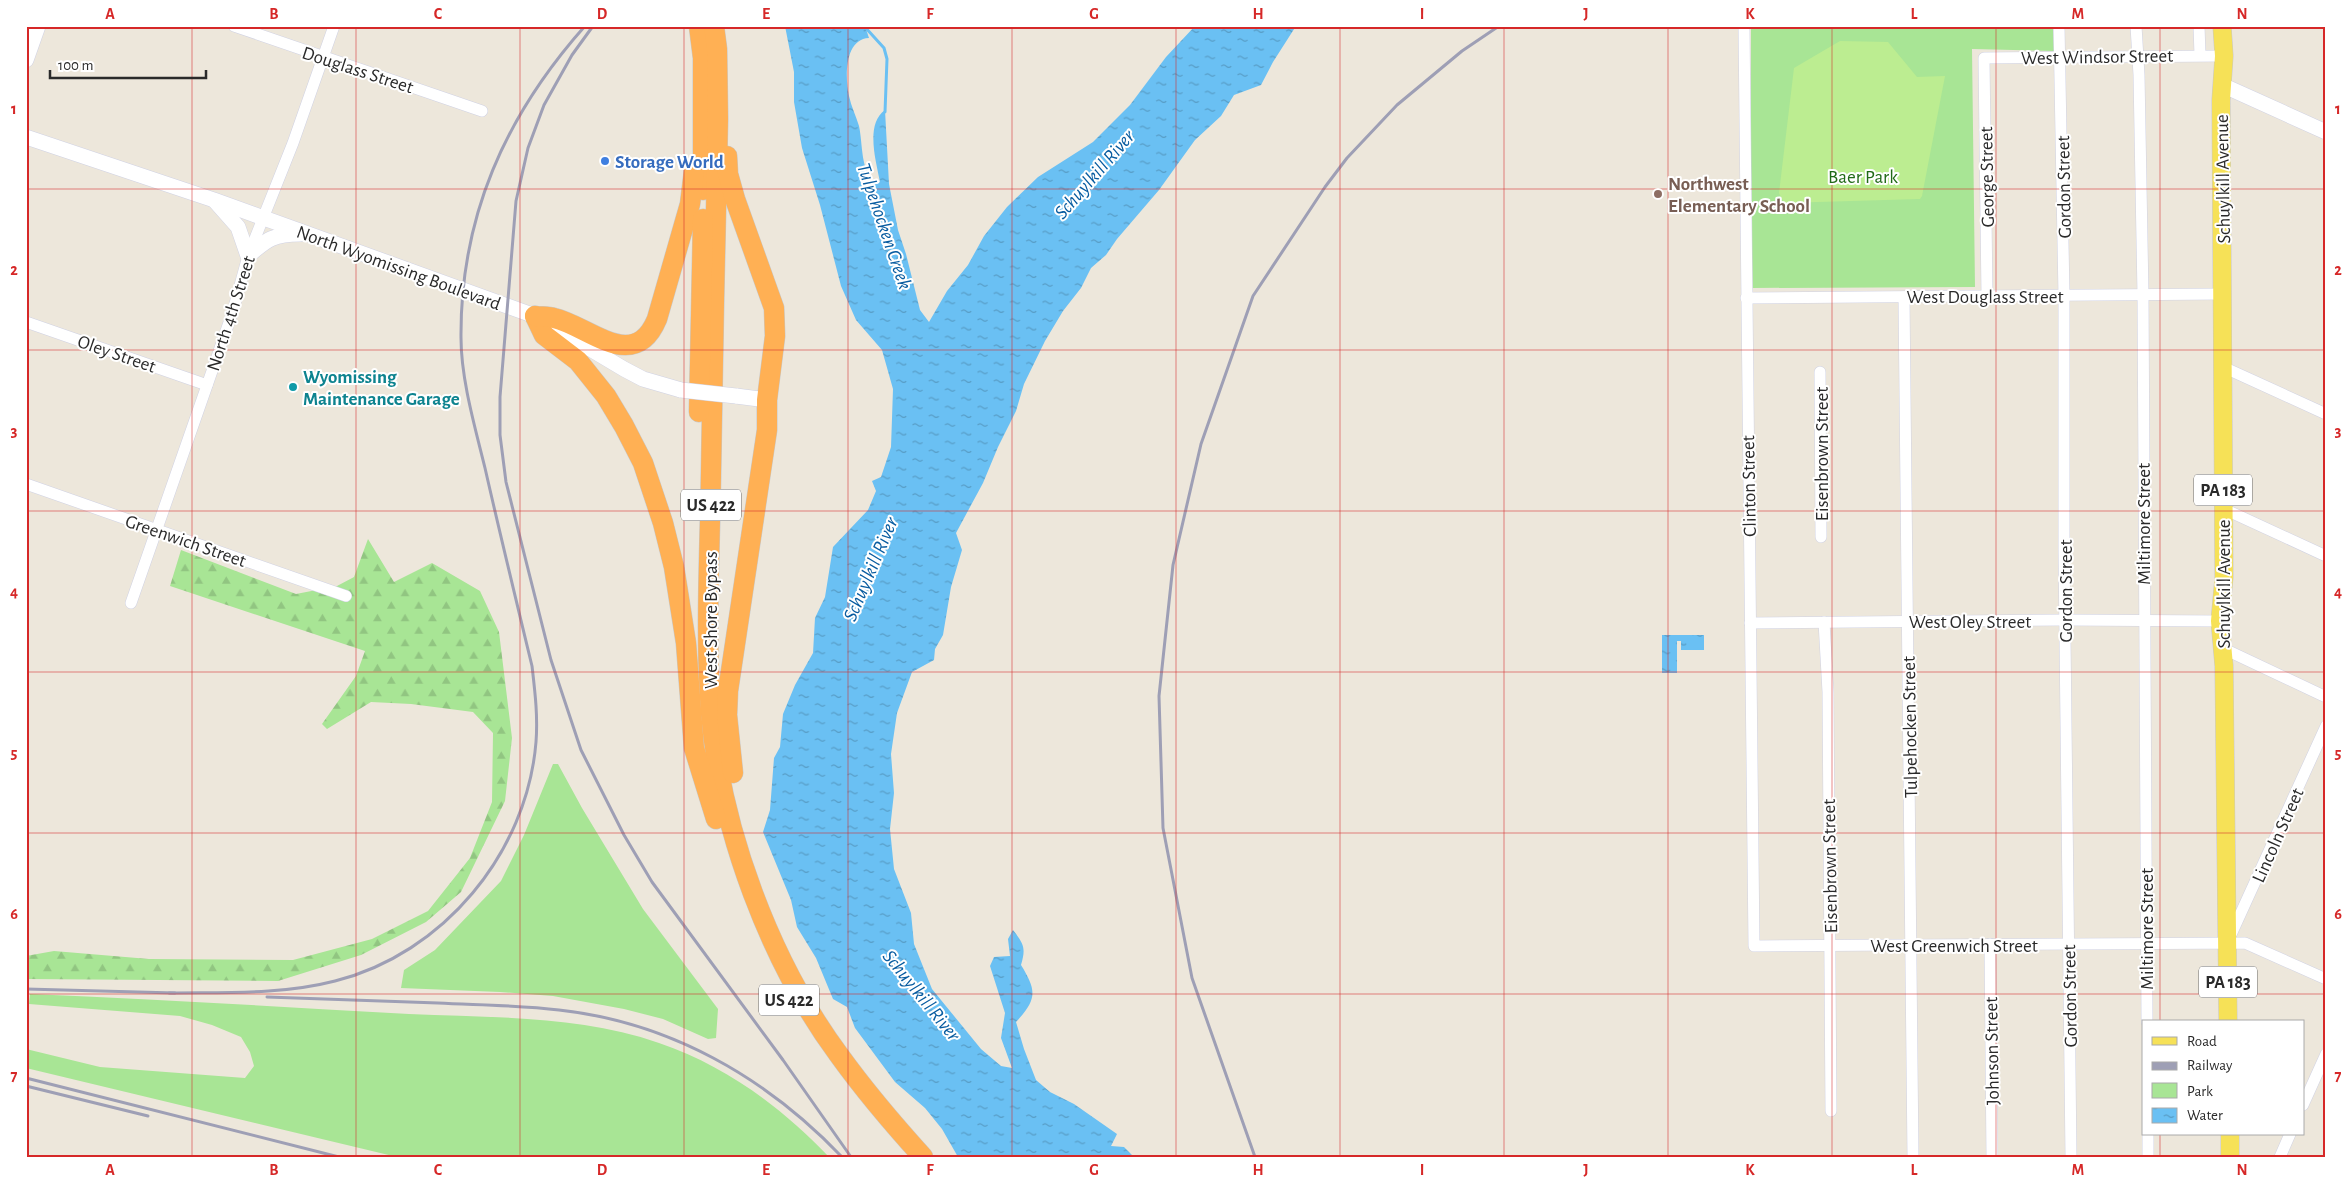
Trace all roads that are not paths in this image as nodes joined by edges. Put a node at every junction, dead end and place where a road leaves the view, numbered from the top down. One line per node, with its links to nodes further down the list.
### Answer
1 (38, 26): 17 (street)
2 (234, 26): 14 (street, Douglass Street)
3 (334, 26): 14 (street, North 4th Street)
4 (699, 26): 32 (highway); 55 (highway, West Shore Bypass / US 422)
5 (714, 26): 63 (highway, West Shore Bypass / US 422)
6 (719, 26): 37 (highway)
7 (1744, 26): 31 (street, Clinton Street)
8 (2059, 26): 15 (street, Gordon Street)
9 (2136, 26): 12 (street, Miltimore Street)
10 (2199, 26): 13 (street, Schuylkill Avenue)
11 (2222, 26): 13 (main road, Schuylkill Avenue / PA 183)
12 (2138, 56): 13 (street, West Windsor Street); 15 (street, West Windsor Street); 27 (street, Miltimore Street)
13 (2211, 56): 18 (main road, Schuylkill Avenue / PA 183)
14 (324, 57): 19 (street, Douglass Street); 23 (street, North 4th Street)
15 (2060, 57): 16 (street, West Windsor Street); 29 (street, Gordon Street)
16 (1984, 58): 28 (street, George Street)
17 (26, 60)
18 (2222, 85): 20 (street); 26 (main road, Schuylkill Avenue / PA 183)
19 (482, 111)
20 (2326, 132)
21 (26, 137): 22 (street, North Wyomissing Boulevard)
22 (214, 200): 23 (street, North Wyomissing Boulevard); 25 (street)
23 (263, 218): 24 (street, North Wyomissing Boulevard); 25 (street, North 4th Street)
24 (307, 234): 25 (street); 32 (street, North Wyomissing Boulevard)
25 (248, 256): 36 (street, North 4th Street)
26 (2223, 294): 27 (street, West Douglass Street); 34 (main road, Schuylkill Avenue / PA 183)
27 (2143, 295): 29 (street, West Douglass Street); 48 (street, Miltimore Street)
28 (1987, 296): 29 (street, West Douglass Street); 30 (street, West Douglass Street)
29 (2064, 296): 46 (street, Gordon Street)
30 (1904, 297): 31 (street, West Douglass Street); 47 (street, Tulpehocken Street)
31 (1746, 298): 51 (street, Clinton Street)
32 (535, 316): 37 (street, North Wyomissing Boulevard, bridge); 55 (highway)
33 (26, 322): 36 (street, Oley Street)
34 (2223, 367): 38 (street); 40 (main road, Schuylkill Avenue / PA 183)
35 (1820, 372): 42 (street, Eisenbrown Street)
36 (207, 385): 41 (street, North 4th Street)
37 (767, 400): 63 (highway)
38 (2325, 412)
39 (26, 484): 41 (street, Greenwich Street)
40 (2224, 509): 43 (street); 49 (main road, Schuylkill Avenue / PA 183)
41 (155, 530): 44 (street, Greenwich Street); 45 (street, North 4th Street)
42 (1821, 537)
43 (2326, 556)
44 (346, 596)
45 (131, 603)
46 (2065, 620): 47 (street, West Oley Street); 48 (street, West Oley Street); 59 (street, Gordon Street)
47 (1907, 621): 50 (street, West Oley Street); 60 (street, Tulpehocken Street)
48 (2144, 621): 49 (street, West Oley Street); 56 (street, Miltimore Street)
49 (2220, 621): 52 (main road, Schuylkill Avenue / PA 183)
50 (1824, 622): 51 (street, West Oley Street); 62 (street, Eisenbrown Street)
51 (1750, 623): 61 (street, Clinton Street)
52 (2222, 648): 53 (street); 57 (main road, Schuylkill Avenue / PA 183)
53 (2326, 696)
54 (2326, 726): 57 (street, Lincoln Street)
55 (716, 819): 73 (highway, West Shore Bypass / US 422)
56 (2146, 943): 57 (street, West Greenwich Street); 59 (street, West Greenwich Street); 65 (street, Miltimore Street)
57 (2228, 943): 64 (street, West Greenwich Street); 66 (main road, Schuylkill Avenue / PA 183)
58 (1990, 944): 59 (street, West Greenwich Street); 60 (street, West Greenwich Street); 76 (street, Johnson Street)
59 (2068, 944): 77 (street, Gordon Street)
60 (1911, 945): 62 (street, West Greenwich Street); 75 (street, Tulpehocken Street)
61 (1754, 946): 62 (street, West Greenwich Street)
62 (1830, 946): 69 (street, Eisenbrown Street)
63 (787, 972): 74 (highway, West Shore Bypass / US 422)
64 (2326, 980)
65 (2147, 1020)
66 (2228, 1020)
67 (2326, 1054): 68 (street)
68 (2304, 1103)
69 (1831, 1111)
70 (2148, 1136): 78 (street)
71 (2230, 1136): 79 (main road)
72 (2289, 1136): 80 (street)
73 (905, 1157)
74 (923, 1157)
75 (1913, 1157)
76 (1992, 1157)
77 (2070, 1157)
78 (2148, 1157)
79 (2230, 1157)
80 (2280, 1157)

